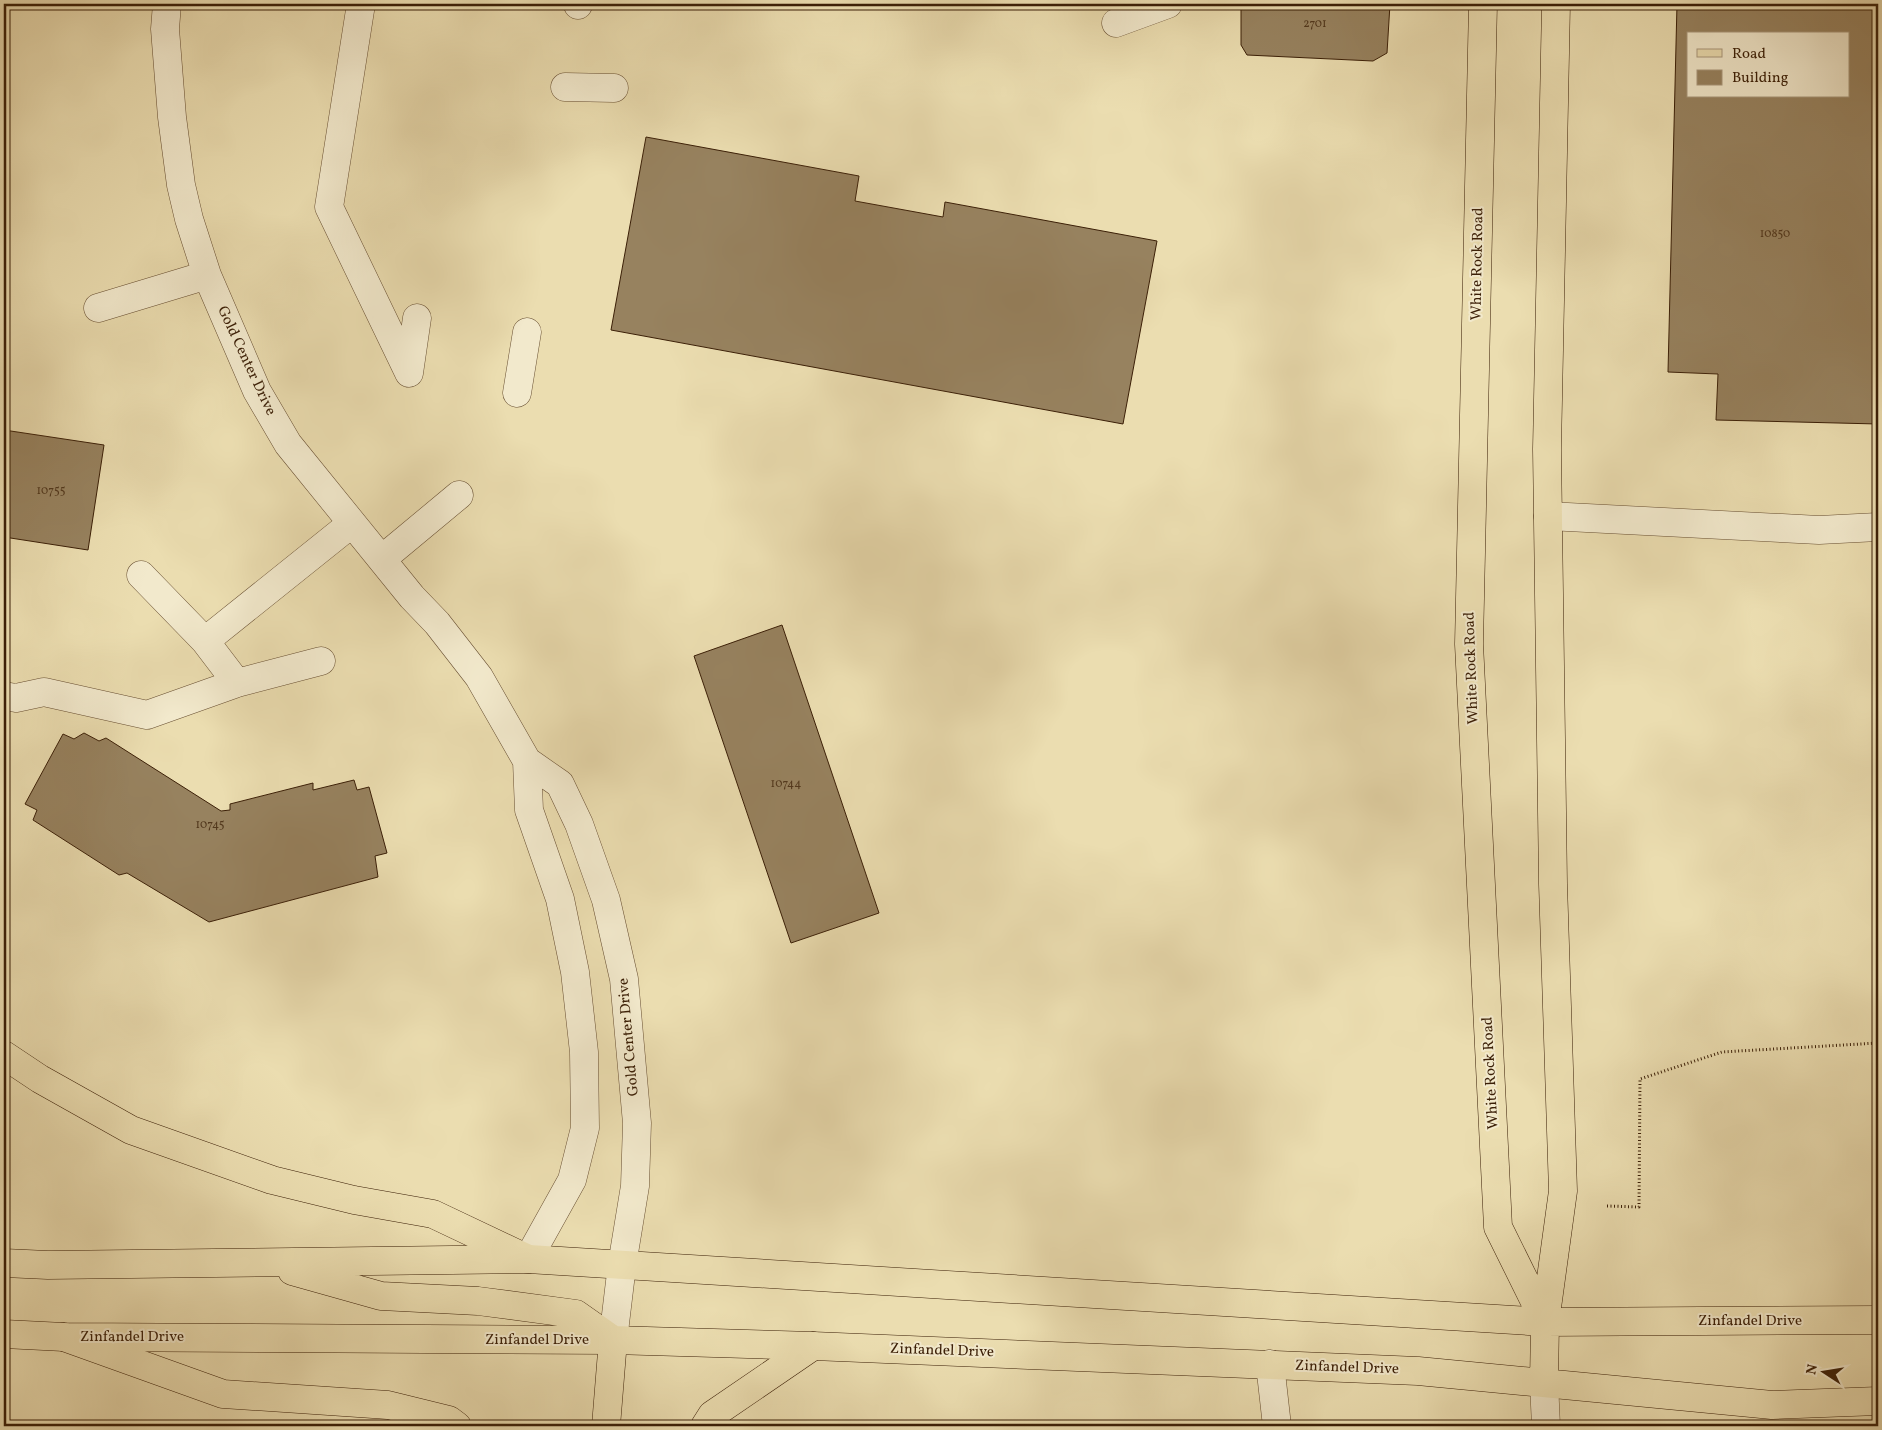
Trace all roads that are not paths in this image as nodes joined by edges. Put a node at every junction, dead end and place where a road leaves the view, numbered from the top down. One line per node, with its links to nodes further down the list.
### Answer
1 (167, 4): 9 (street, Gold Center Drive)
2 (361, 4): 11 (street)
3 (1168, 4): 6 (street)
4 (1484, 4): 31 (main road, White Rock Road)
5 (1556, 4): 15 (main road, White Rock Road)
6 (1116, 22)
7 (565, 87): 8 (street)
8 (614, 88)
9 (207, 275): 10 (street); 16 (street, Gold Center Drive)
10 (98, 308)
11 (417, 318)
12 (527, 332): 13 (street)
13 (517, 393)
14 (459, 495): 18 (street)
15 (1548, 516): 17 (street); 31 (main road, White Rock Road)
16 (351, 524): 18 (street, Gold Center Drive); 20 (street)
17 (1878, 528)
18 (382, 559): 24 (street, Gold Center Drive)
19 (141, 575): 20 (street)
20 (205, 641): 22 (street)
21 (322, 661): 22 (street)
22 (237, 683): 23 (street)
23 (4, 696)
24 (527, 762): 26 (street, Gold Center Drive); 29 (street, Gold Center Drive)
25 (4, 1055): 26 (main road)
26 (528, 1259): 28 (main road, Zinfandel Drive); 29 (main road, Zinfandel Drive)
27 (4, 1263): 28 (main road, Zinfandel Drive)
28 (264, 1263): 34 (main road)
29 (622, 1265): 31 (main road, Zinfandel Drive); 34 (street, Gold Center Drive)
30 (1878, 1320): 31 (main road, Zinfandel Drive)
31 (1545, 1322): 37 (main road, White Rock Road)
32 (4, 1334): 33 (main road, Zinfandel Drive)
33 (64, 1337): 34 (main road, Zinfandel Drive); 39 (main road)
34 (613, 1340): 35 (main road, Zinfandel Drive); 40 (main road)
35 (813, 1346): 36 (main road, Zinfandel Drive); 41 (main road)
36 (1270, 1364): 37 (main road, Zinfandel Drive); 42 (street)
37 (1544, 1384): 38 (main road, Zinfandel Drive); 43 (street, White Rock Road)
38 (1878, 1401)
39 (458, 1426)
40 (606, 1426)
41 (705, 1426)
42 (1277, 1426)
43 (1546, 1426)

